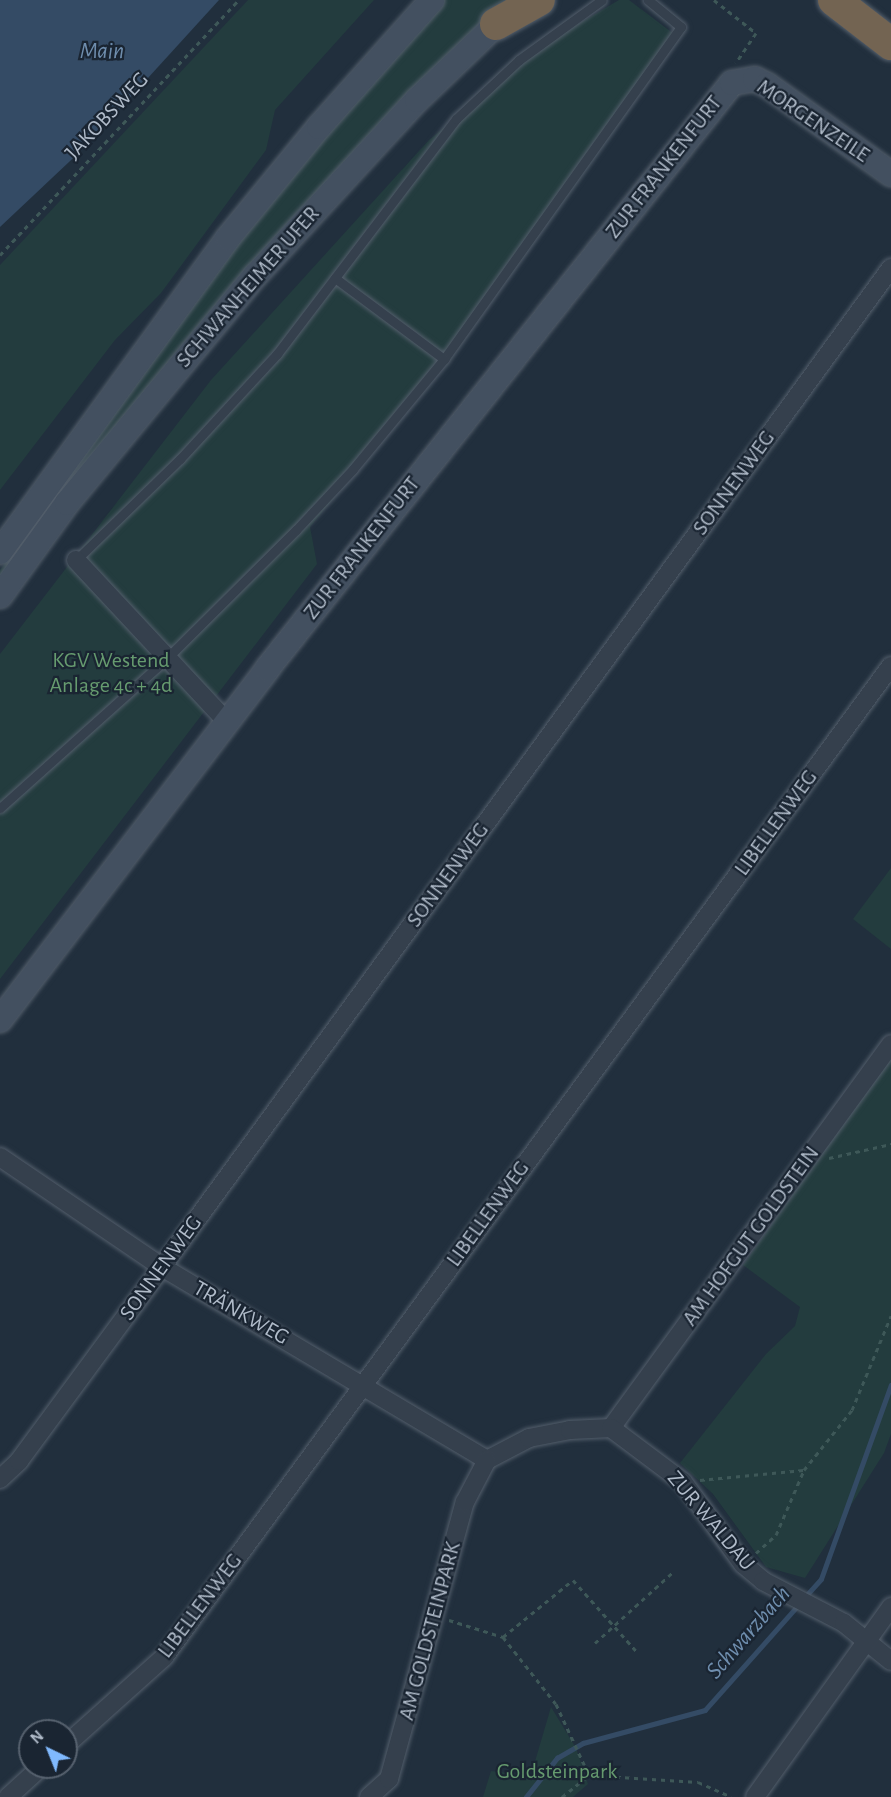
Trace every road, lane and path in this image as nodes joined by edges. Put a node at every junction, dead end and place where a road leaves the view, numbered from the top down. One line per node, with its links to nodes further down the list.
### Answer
1 (239, 0): 13 (path, JAKOBSWEG)
2 (432, 0): 17 (main road, SCHWANHEIMER UFER)
3 (521, 0): 9 (main road, SCHWANHEIMER UFER)
4 (539, 0): 9 (highway)
5 (602, 0): 15 (lane)
6 (648, 0): 16 (lane)
7 (714, 0): 11 (path)
8 (834, 0): 10 (highway)
9 (496, 24): 19 (main road, SCHWANHEIMER UFER)
10 (891, 44)
11 (732, 82): 12 (main road, MORGENZEILE); 22 (main road, ZUR FRANKENFURT)
12 (891, 174)
13 (0, 255)
14 (891, 268): 29 (street, SONNENWEG)
15 (336, 278): 16 (lane); 18 (lane)
16 (444, 359): 20 (lane)
17 (0, 552)
18 (76, 560): 20 (street)
19 (0, 596)
20 (167, 658): 22 (street); 23 (lane)
21 (891, 666): 31 (street, LIBELLENWEG)
22 (227, 722): 24 (main road, ZUR FRANKENFURT)
23 (0, 808)
24 (0, 1020)
25 (891, 1044): 28 (street, AM HOFGUT GOLDSTEIN)
26 (891, 1144): 28 (path)
27 (0, 1157): 29 (street, TRÄNKWEG)
28 (802, 1167): 32 (street, AM HOFGUT GOLDSTEIN)
29 (162, 1267): 31 (street, TRÄNKWEG); 35 (street, SONNENWEG)
30 (891, 1316): 34 (path)
31 (363, 1384): 33 (street, TRÄNKWEG); 47 (street, LIBELLENWEG)
32 (611, 1428): 33 (street); 36 (street, ZUR WALDAU)
33 (487, 1460): 40 (street, AM GOLDSTEINPARK)
34 (804, 1470): 36 (path); 37 (path)
35 (0, 1479)
36 (683, 1482): 37 (street, ZUR WALDAU)
37 (743, 1564): 43 (street, ZUR WALDAU)
38 (674, 1571): 41 (path)
39 (891, 1606): 43 (street)
40 (436, 1616): 42 (path); 51 (street, AM GOLDSTEINPARK)
41 (614, 1627): 42 (path); 44 (path); 45 (path)
42 (503, 1637): 48 (path)
43 (868, 1639): 46 (street, ZUR WALDAU); 54 (street)
44 (595, 1643)
45 (638, 1653)
46 (891, 1661)
47 (78, 1734)
48 (589, 1775): 52 (path); 53 (path)
49 (28, 1779): 50 (street)
50 (8, 1797)
51 (369, 1797)
52 (562, 1797)
53 (731, 1797)
54 (755, 1797)

